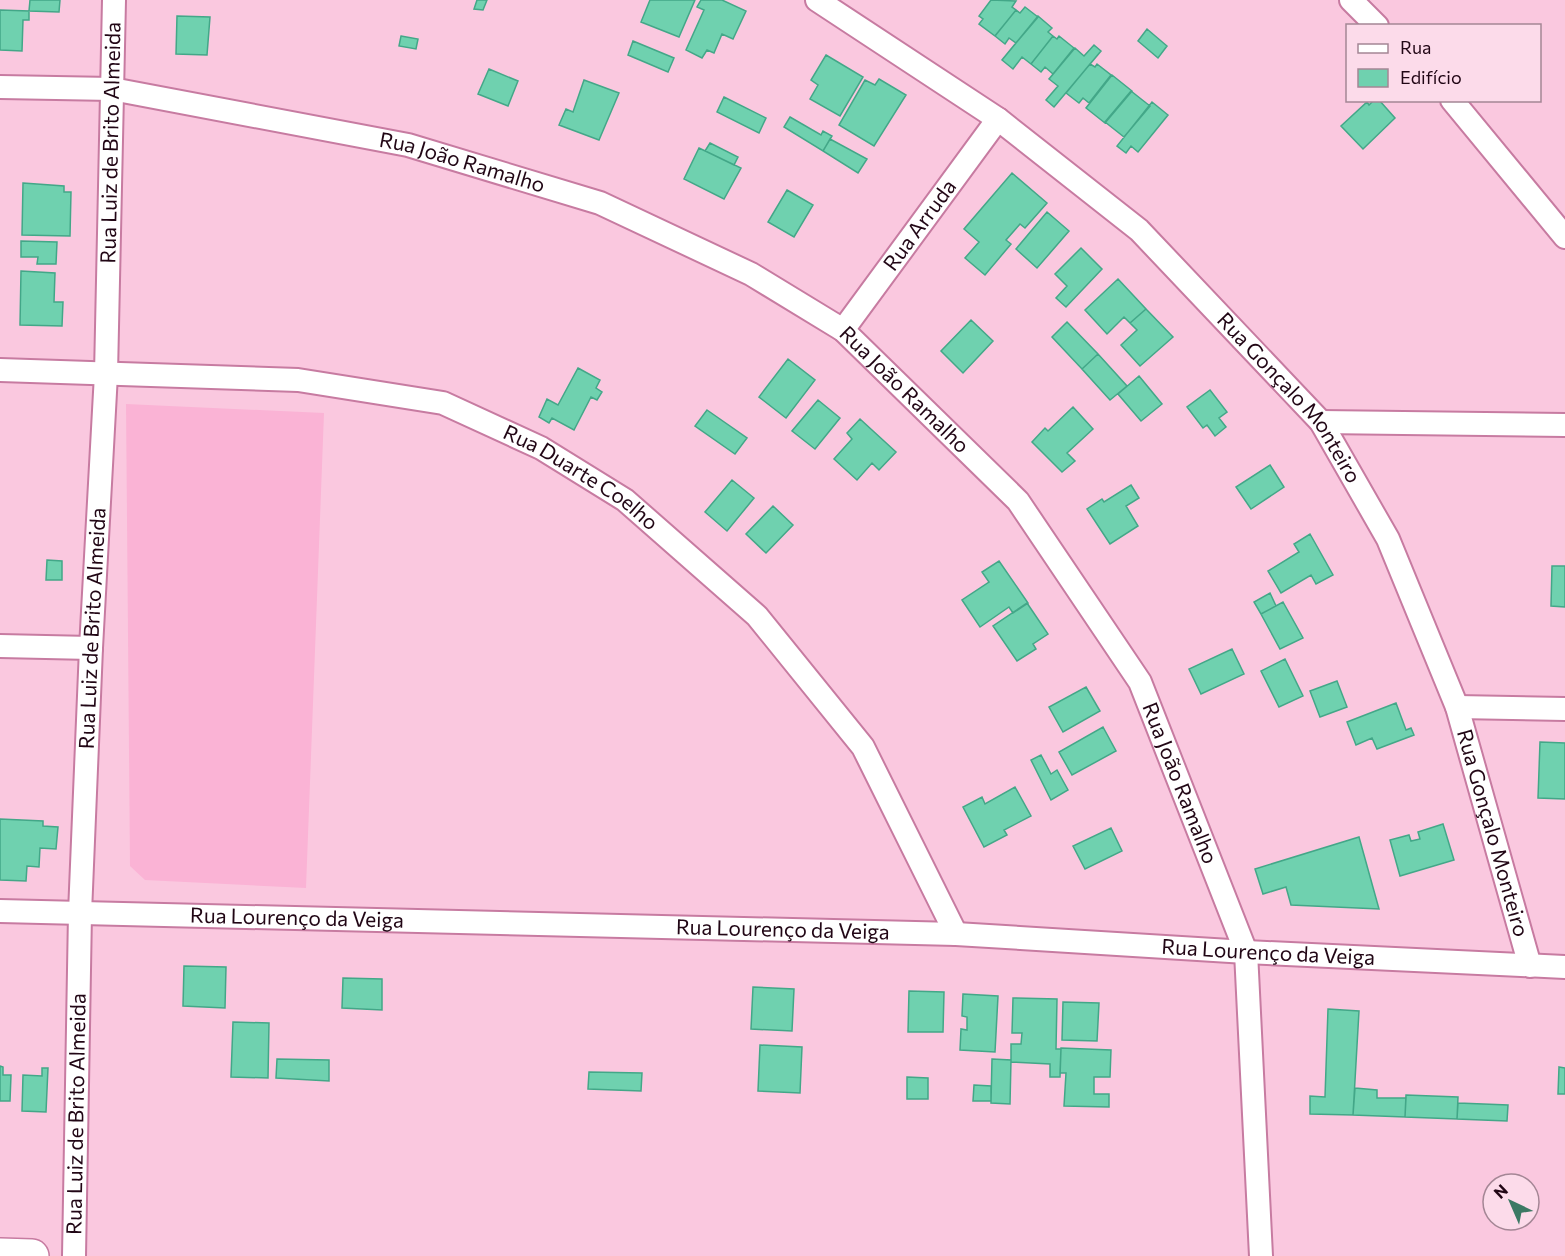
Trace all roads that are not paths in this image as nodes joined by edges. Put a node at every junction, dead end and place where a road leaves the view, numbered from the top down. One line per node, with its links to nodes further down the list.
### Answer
1 (114, 0): 6 (street, Rua Luiz de Brito Almeida)
2 (817, 0): 8 (street, Rua Gonçalo Monteiro)
3 (1351, 0): 4 (street)
4 (1375, 24)
5 (0, 87): 6 (street, Rua João Ramalho)
6 (112, 89): 10 (street, Rua João Ramalho); 12 (street, Rua Luiz de Brito Almeida)
7 (1454, 102): 9 (street)
8 (998, 119): 10 (street, Rua Arruda); 13 (street, Rua Gonçalo Monteiro)
9 (1565, 237)
10 (843, 330): 22 (street, Rua João Ramalho)
11 (0, 370): 12 (street, Rua Duarte Coelho)
12 (106, 374): 16 (street, Rua Luiz de Brito Almeida); 21 (street, Rua Duarte Coelho)
13 (1321, 422): 14 (street); 17 (street, Rua Gonçalo Monteiro)
14 (1565, 425)
15 (0, 646): 16 (street)
16 (91, 648): 20 (street, Rua Luiz de Brito Almeida)
17 (1457, 707): 18 (street); 23 (street, Rua Gonçalo Monteiro)
18 (1565, 709)
19 (0, 911): 20 (street, Rua Lourenço da Veiga)
20 (80, 913): 21 (street, Rua Lourenço da Veiga); 27 (street, Rua Luiz de Brito Almeida)
21 (956, 934): 22 (street, Rua Lourenço da Veiga)
22 (1246, 952): 23 (street, Rua Lourenço da Veiga); 28 (street, Rua João Ramalho)
23 (1530, 966): 24 (street, Rua Lourenço da Veiga)
24 (1565, 968)
25 (0, 1255): 26 (street)
26 (32, 1256)
27 (74, 1256)
28 (1261, 1256)

